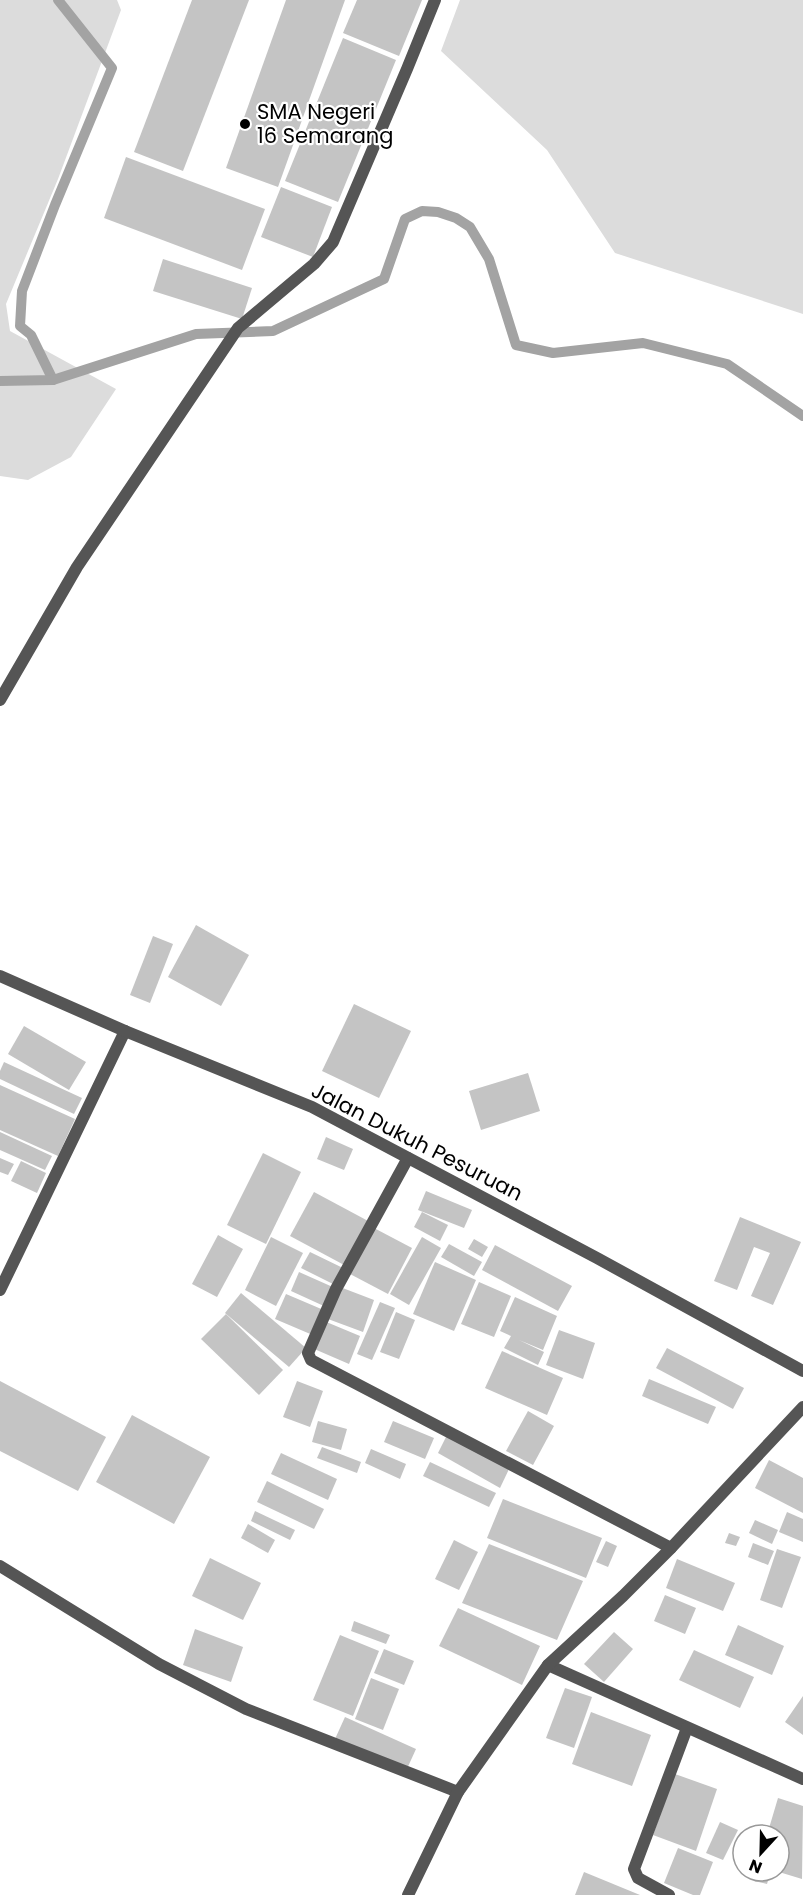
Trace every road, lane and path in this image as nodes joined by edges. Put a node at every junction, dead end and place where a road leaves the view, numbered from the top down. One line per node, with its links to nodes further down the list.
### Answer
1 (435, 0): 2 (street)
2 (0, 700)
3 (0, 975): 4 (street, Jalan Dukuh Pesuruan)
4 (125, 1031): 5 (street, Jalan Dukuh Pesuruan); 6 (street)
5 (408, 1158): 7 (street, Jalan Dukuh Pesuruan); 9 (street)
6 (0, 1290)
7 (803, 1371)
8 (803, 1407): 9 (street)
9 (671, 1548): 11 (street)
10 (0, 1566): 14 (street)
11 (548, 1665): 12 (street); 14 (street)
12 (687, 1728): 13 (street); 16 (street)
13 (803, 1779)
14 (458, 1792): 15 (street)
15 (408, 1895)
16 (669, 1895)

